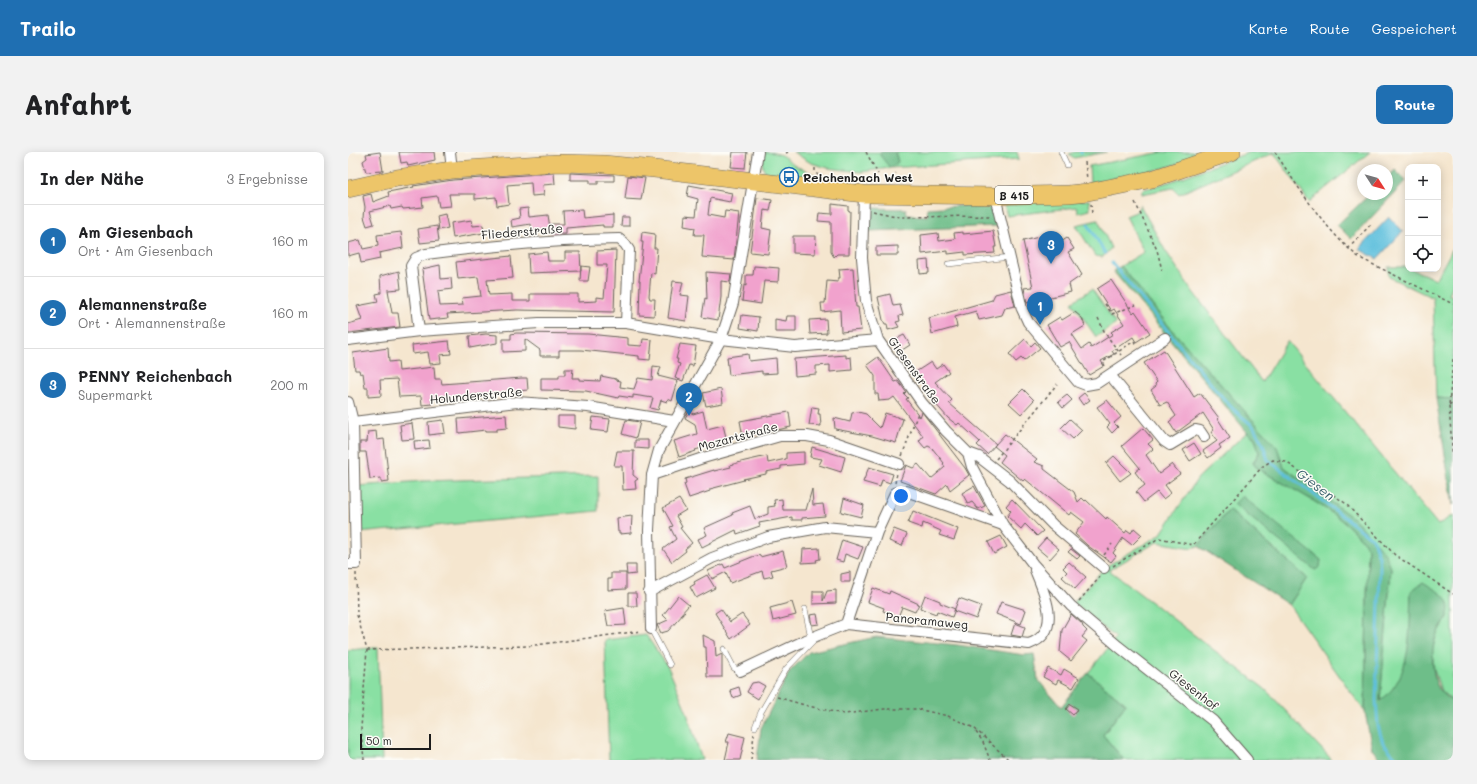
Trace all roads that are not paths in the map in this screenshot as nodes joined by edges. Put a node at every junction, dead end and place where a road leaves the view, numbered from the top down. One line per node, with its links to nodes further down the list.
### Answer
1 (450, 152): 6 (street)
2 (758, 152): 7 (street)
3 (1061, 152): 5 (lane)
4 (1232, 152): 9 (main road, B 415)
5 (1067, 165)
6 (452, 170): 7 (main road, B 415); 8 (main road, B 415)
7 (753, 182): 10 (main road, B 415); 16 (street)
8 (348, 189)
9 (995, 196): 10 (main road, B 415); 11 (street)
10 (864, 201): 18 (street, Giesenstraße)
11 (1010, 257): 12 (lane); 19 (street)
12 (948, 264)
13 (626, 323): 14 (street); 14 (street, Fliederstraße); 16 (street)
14 (419, 331): 17 (street)
15 (1165, 338): 19 (street)
16 (721, 339): 18 (street); 21 (street)
17 (348, 340)
18 (878, 340): 24 (street, Giesenstraße)
19 (1110, 374): 23 (street)
20 (348, 402): 22 (street)
21 (674, 421): 22 (street, Holunderstraße); 26 (street)
22 (353, 422): 29 (street)
23 (1204, 437)
24 (968, 453): 27 (street, Giesenstraße); 31 (street, Giesenstraße)
25 (899, 464): 26 (street, Mozartstraße)
26 (652, 475): 32 (street)
27 (1003, 525): 28 (street); 30 (street, Giesenstraße)
28 (877, 532): 32 (street); 34 (street)
29 (352, 564)
30 (1033, 564): 34 (street, Panoramaweg); 37 (street, Giesenstraße)
31 (1103, 567)
32 (649, 592): 35 (street)
33 (806, 609): 36 (lane)
34 (846, 624): 36 (street, Panoramaweg)
35 (651, 629): 39 (lane)
36 (814, 637): 40 (street, Panoramaweg); 41 (lane)
37 (1118, 646): 42 (street, Giesenhof)
38 (724, 649): 40 (lane)
39 (670, 665)
40 (740, 671)
41 (755, 727)
42 (1246, 760)

